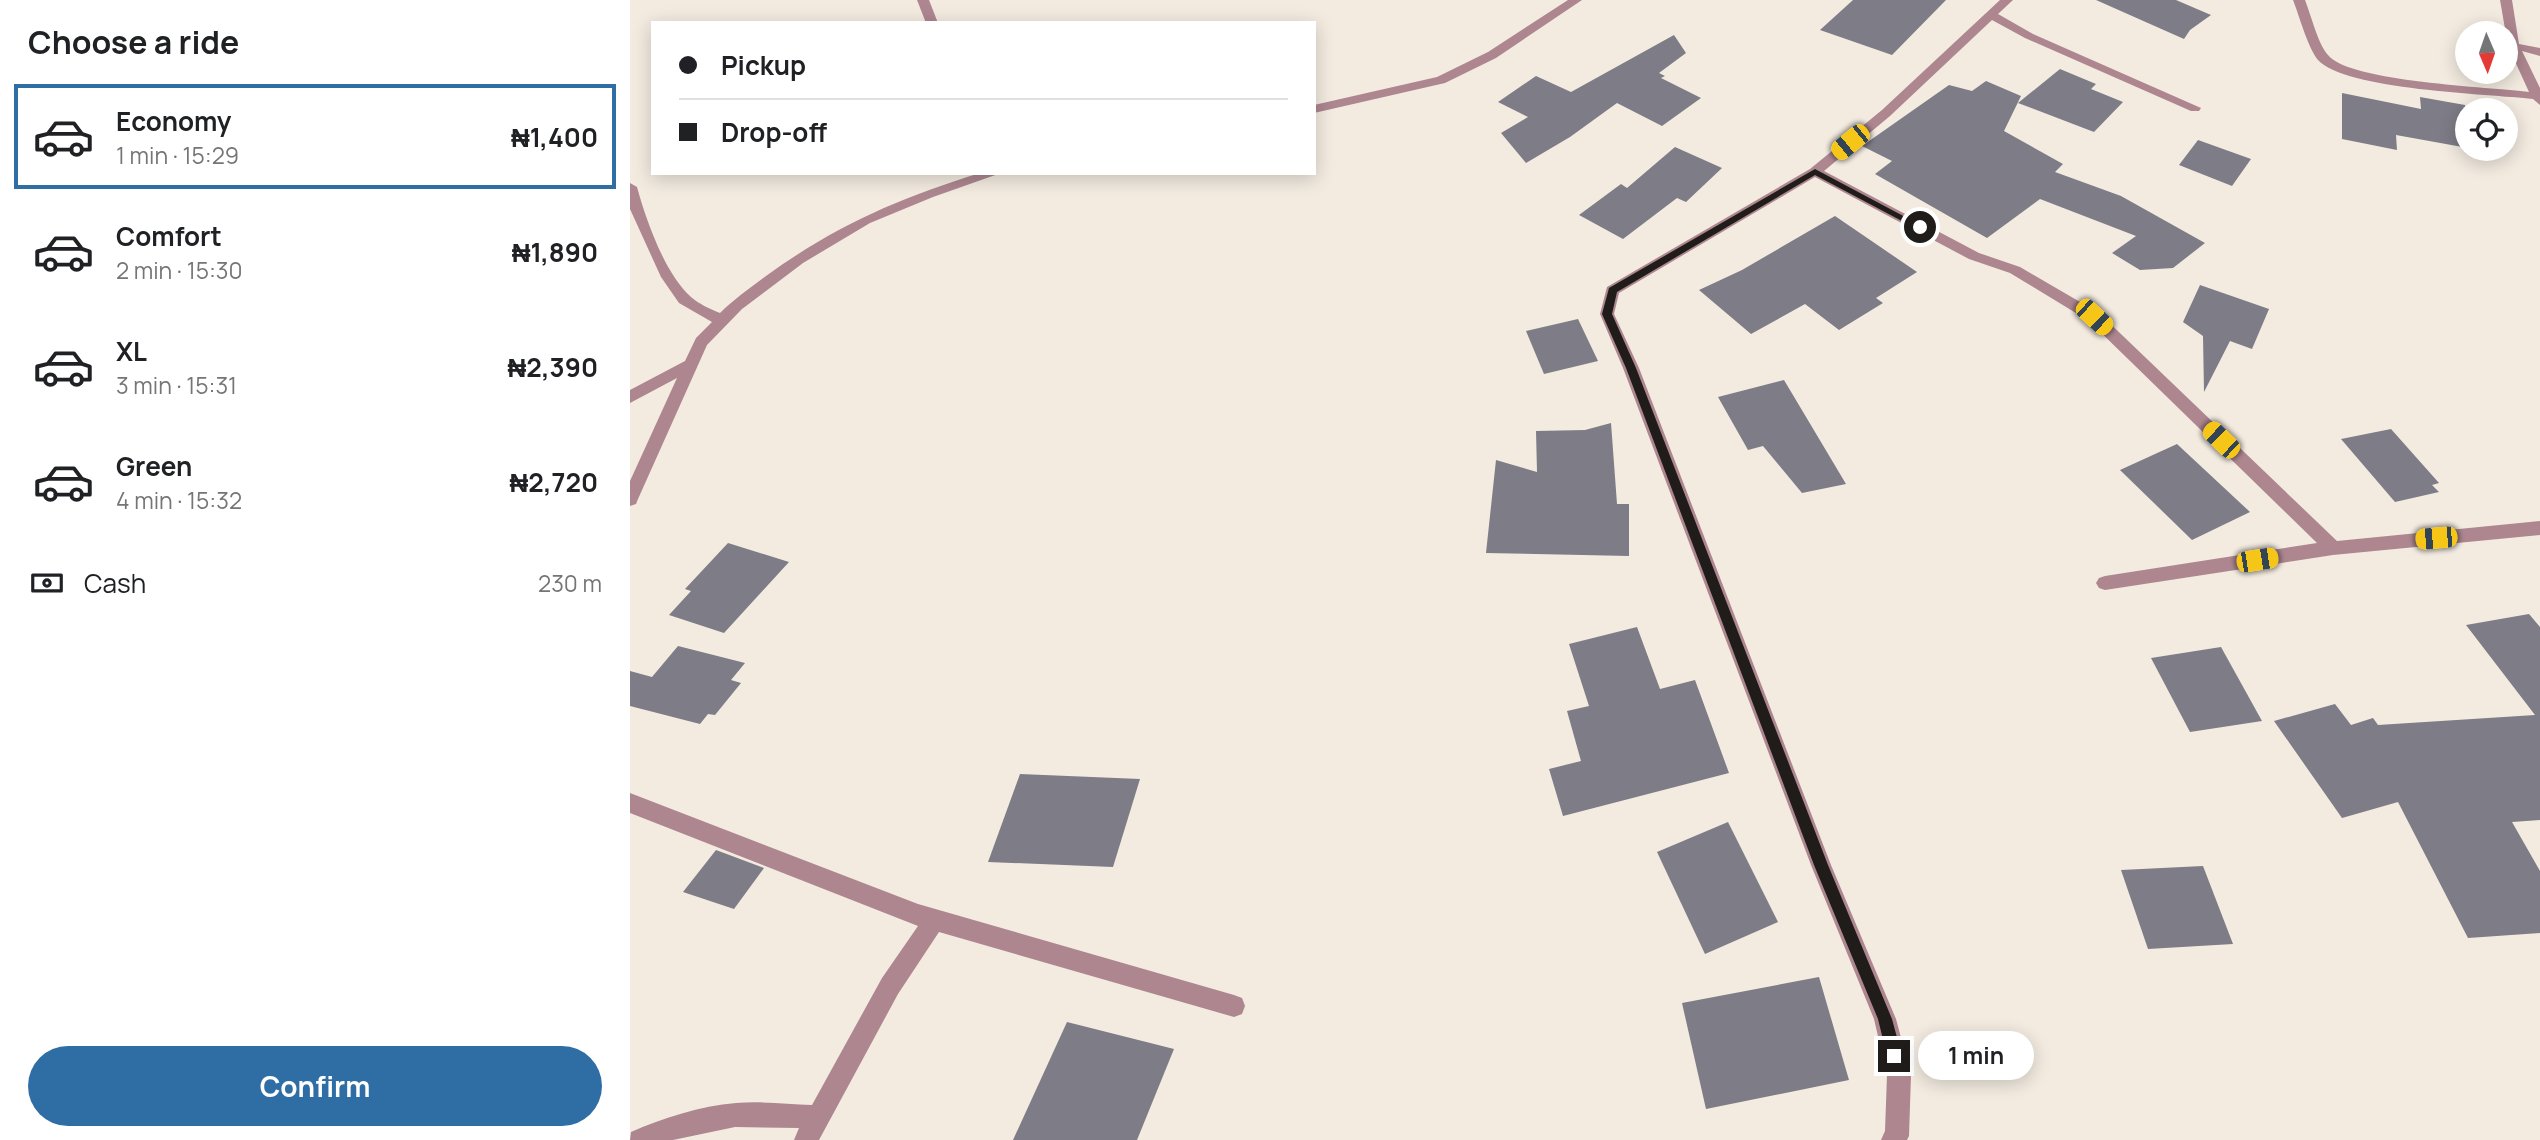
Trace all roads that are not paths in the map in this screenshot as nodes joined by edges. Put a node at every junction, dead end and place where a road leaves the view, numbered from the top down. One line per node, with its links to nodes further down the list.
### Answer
1 (923, 0): 7 (street)
2 (1576, 0): 14 (street)
3 (2007, 0): 6 (street)
4 (2299, 0): 12 (street)
5 (2507, 0): 8 (street)
6 (1991, 15): 13 (street); 15 (street)
7 (931, 21)
8 (2510, 21)
9 (2518, 47): 10 (street)
10 (2540, 52)
11 (2518, 55): 12 (street)
12 (2538, 99)
13 (2195, 108)
14 (1316, 109)
15 (1815, 172): 24 (street); 32 (street)
16 (988, 175): 19 (street)
17 (630, 187): 18 (street)
18 (632, 204): 19 (street)
19 (722, 321): 20 (street)
20 (690, 365): 21 (street); 22 (street)
21 (630, 397)
22 (630, 499)
23 (2540, 528): 24 (street)
24 (2333, 548): 25 (street)
25 (2105, 583)
26 (630, 803): 27 (street)
27 (934, 920): 28 (street); 29 (street)
28 (1234, 1006)
29 (818, 1117): 30 (street); 31 (street)
30 (639, 1140)
31 (806, 1140)
32 (1893, 1140)

